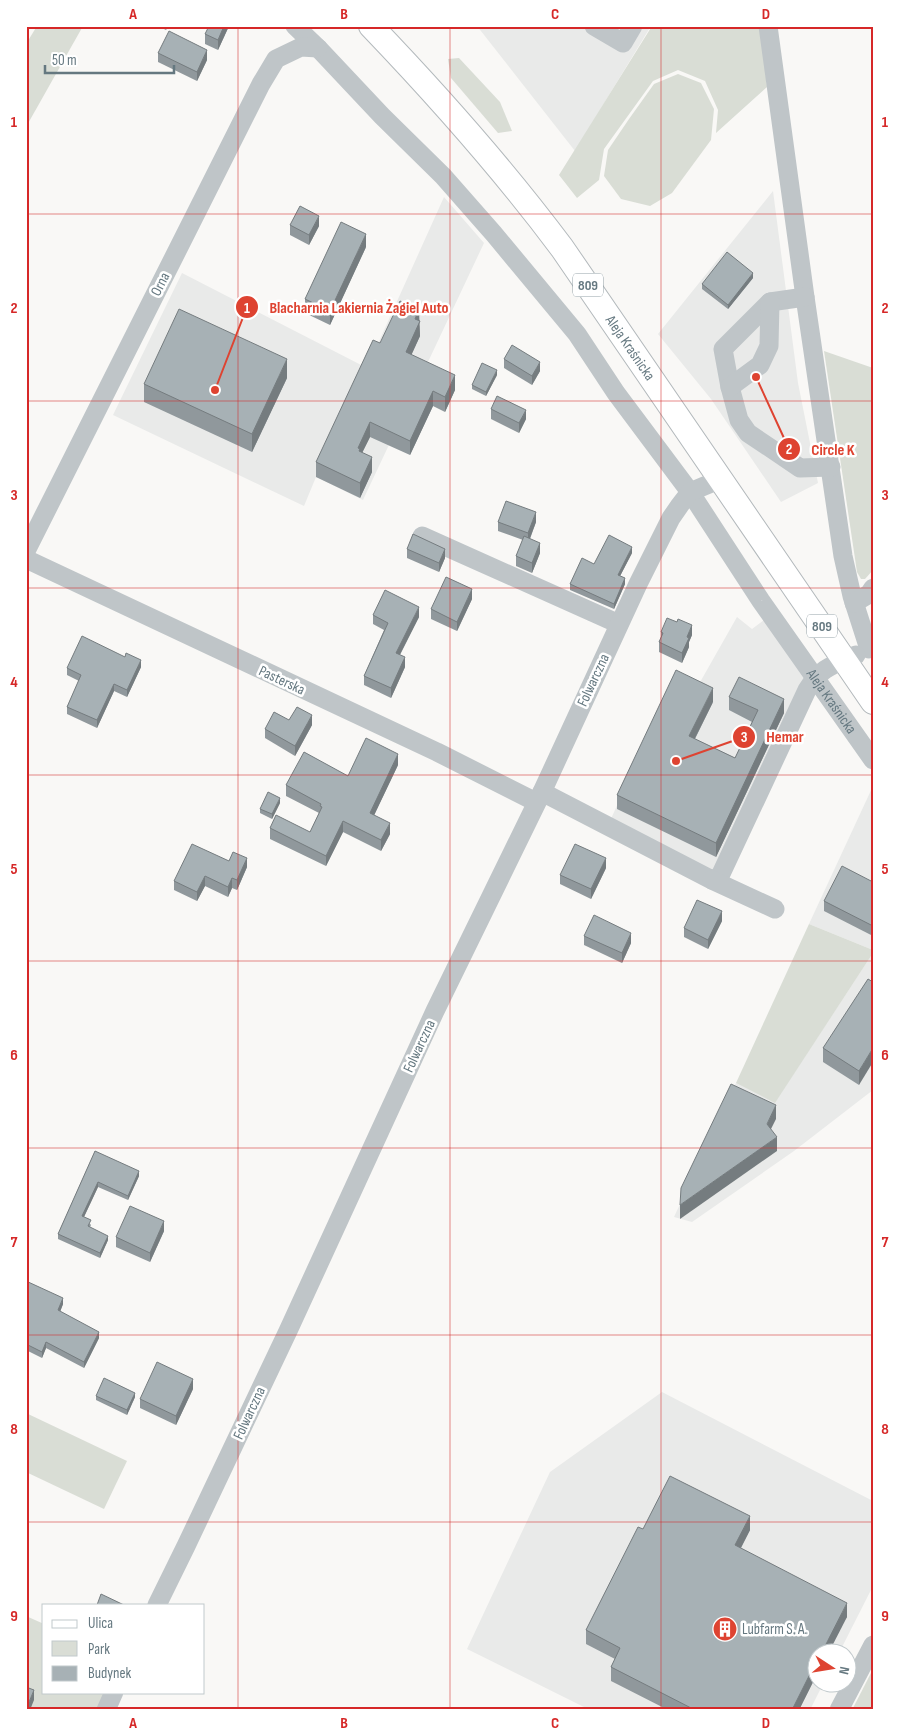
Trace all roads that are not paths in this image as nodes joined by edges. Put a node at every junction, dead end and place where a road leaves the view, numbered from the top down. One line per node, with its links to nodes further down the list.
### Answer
1 (295, 26): 6 (street, Aleja Kraśnicka)
2 (371, 26): 11 (main road, Aleja Kraśnicka / 809)
3 (594, 26): 4 (street)
4 (633, 26)
5 (768, 26): 7 (street)
6 (318, 48): 12 (street, Aleja Kraśnicka); 14 (street, Orna)
7 (805, 297): 8 (street); 10 (street)
8 (770, 302): 9 (street); 9 (street)
9 (730, 387): 10 (street)
10 (831, 467): 17 (street)
11 (721, 478): 12 (street); 20 (main road, Aleja Kraśnicka / 809)
12 (690, 492): 18 (street, Folwarczna); 21 (street, Aleja Kraśnicka)
13 (422, 536): 18 (street)
14 (26, 551)
15 (26, 559): 24 (street, Pasterska)
16 (873, 588): 17 (street)
17 (854, 604): 19 (street)
18 (619, 624): 24 (street, Folwarczna)
19 (871, 648): 20 (street)
20 (845, 660): 21 (street); 22 (main road, 809)
21 (815, 676): 23 (street, Aleja Kraśnicka); 25 (street)
22 (873, 702)
23 (873, 760)
24 (539, 797): 25 (street, Pasterska); 27 (street, Folwarczna)
25 (712, 880): 26 (street, Pasterska)
26 (775, 909)
27 (157, 1604)
28 (873, 1645): 31 (street)
29 (113, 1694): 30 (street)
30 (106, 1710)
31 (839, 1710)

